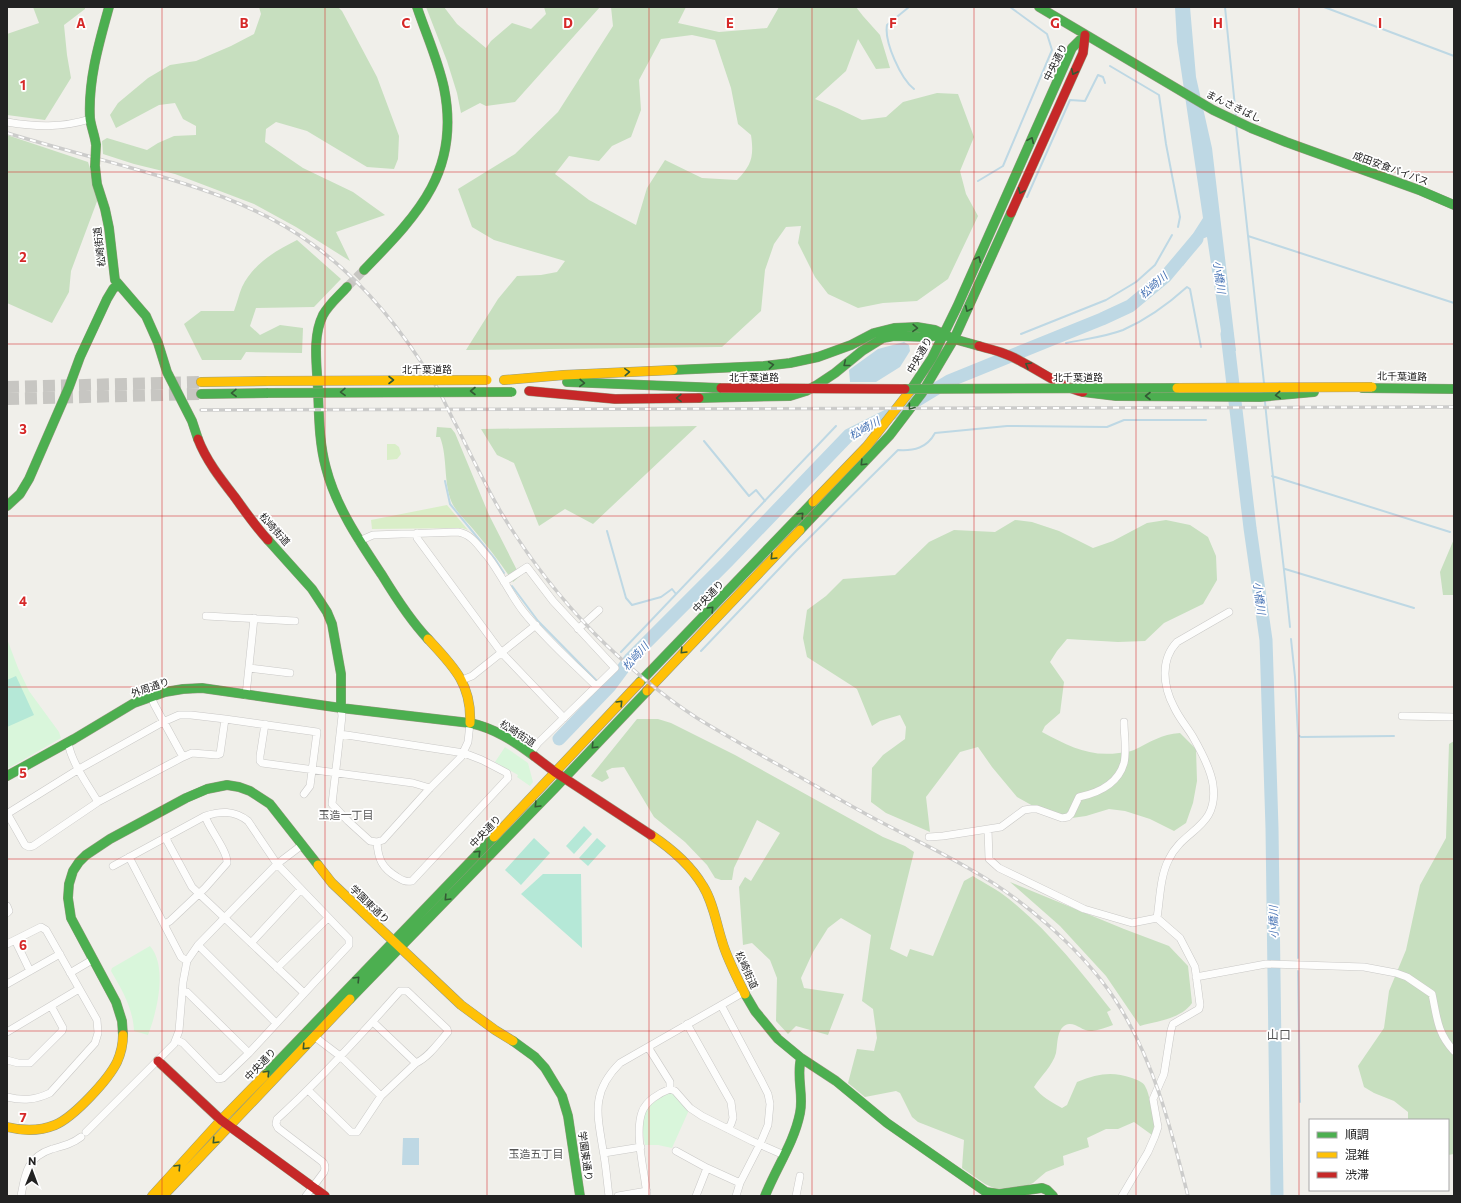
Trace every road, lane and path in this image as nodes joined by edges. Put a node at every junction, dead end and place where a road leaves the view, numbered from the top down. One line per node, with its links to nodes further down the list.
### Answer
1 (109, 7): 5 (main road)
2 (417, 7): 9 (main road)
3 (1039, 7): 4 (main road)
4 (1085, 35): 7 (main road, まんさきばし); 12 (main road, 中央通り, one-way to 4); 13 (main road, 中央通り, one-way to 13)
5 (90, 119): 6 (street); 10 (main road, 松崎街道, bridge)
6 (7, 122)
7 (1320, 154): 8 (main road, 成田安食バイパス)
8 (1454, 205)
9 (364, 270)
10 (118, 284): 22 (main road); 40 (main road, 松崎街道)
11 (347, 287): 24 (main road)
12 (943, 334): 13 (main road); 14 (main road, 中央通り); 15 (main road, one-way to 12); 20 (main road, one-way to 20, bridge)
13 (954, 339): 14 (main road, 中央通り); 17 (main road, one-way to 13, bridge)
14 (936, 360): 56 (main road, 中央通り, one-way to 14); 59 (main road, 中央通り, one-way to 59)
15 (504, 380): 16 (main road, 北千葉道路, one-way to 15, bridge); 18 (main road, 北千葉道路, one-way to 18)
16 (201, 382)
17 (1372, 387): 18 (main road, 北千葉道路, bridge); 19 (main road, 北千葉道路)
18 (701, 388): 20 (main road, 北千葉道路)
19 (1454, 388)
20 (529, 392): 21 (main road, 北千葉道路, one-way to 21, bridge)
21 (201, 394)
22 (7, 506)
23 (417, 533): 24 (street); 25 (street); 33 (street)
24 (359, 541): 36 (main road)
25 (504, 582): 31 (street); 32 (street)
26 (599, 610): 32 (street)
27 (1229, 612): 78 (street)
28 (206, 616): 29 (street)
29 (254, 618): 30 (street); 34 (street)
30 (295, 620)
31 (536, 625): 33 (street); 37 (street)
32 (578, 629): 37 (street)
33 (501, 652): 36 (street); 43 (street)
34 (250, 668): 35 (street); 38 (street)
35 (290, 673)
36 (462, 680): 47 (main road)
37 (596, 686): 43 (street)
38 (246, 695): 39 (main road, 外周通り); 40 (main road, 外周通り)
39 (151, 696): 45 (street); 50 (main road, 外周通り)
40 (341, 708): 47 (main road, 松崎街道); 49 (street)
41 (1402, 716): 42 (street)
42 (1454, 717)
43 (564, 718): 52 (street)
44 (225, 719): 45 (street); 48 (street); 53 (street)
45 (164, 722): 53 (street); 54 (street)
46 (1124, 722): 64 (street)
47 (470, 723): 51 (street); 52 (main road, 松崎街道)
48 (265, 724): 55 (street); 55 (street)
49 (340, 734): 51 (street); 57 (street)
50 (68, 742): 54 (street); 58 (main road, 外周通り)
51 (464, 753): 60 (street); 67 (street)
52 (530, 754): 56 (main road, 松崎街道)
53 (183, 757): 62 (street)
54 (79, 769): 62 (street); 62 (street)
55 (312, 769): 57 (street); 61 (street)
56 (555, 772): 59 (main road, 松崎街道); 84 (main road, 中央通り, one-way to 56)
57 (334, 773): 60 (street); 67 (street)
58 (7, 776)
59 (565, 777): 84 (main road, 中央通り, one-way to 84); 95 (main road, 松崎街道)
60 (430, 788): 67 (street)
61 (304, 794)
62 (98, 802)
63 (205, 816): 65 (street); 70 (street); 73 (street)
64 (988, 829): 66 (street); 78 (street)
65 (165, 837): 69 (street); 73 (street)
66 (929, 837)
67 (377, 842)
68 (302, 845): 70 (street); 84 (main road, 学園東通り); 86 (main road, 学園東通り)
69 (129, 857): 71 (street); 79 (street)
70 (277, 864): 72 (street); 76 (street)
71 (113, 866)
72 (301, 890): 77 (street); 81 (street)
73 (199, 893): 76 (street); 79 (street)
74 (7, 906): 75 (street)
75 (7, 913)
76 (224, 918): 81 (street); 83 (street)
77 (328, 918): 88 (street); 96 (street)
78 (1158, 918): 91 (street)
79 (164, 924): 87 (street)
80 (15, 940): 82 (street); 85 (street); 89 (street)
81 (251, 943): 88 (street)
82 (7, 944)
83 (198, 945): 87 (street); 100 (street)
84 (396, 945): 103 (main road, 中央通り); 117 (main road, 中央通り, one-way to 84); 136 (main road, 学園東通り)
85 (60, 954): 89 (street); 90 (street)
86 (92, 960): 90 (street); 118 (main road)
87 (187, 960): 94 (street)
88 (277, 968): 96 (street)
89 (30, 971): 92 (street)
90 (70, 972): 93 (street)
91 (1196, 977): 106 (street); 144 (street)
92 (7, 984)
93 (79, 989): 98 (street); 116 (street)
94 (182, 992): 104 (street); 107 (street)
95 (744, 992): 97 (street); 109 (main road, 松崎街道)
96 (304, 993): 100 (street)
97 (721, 1005): 101 (street); 121 (street)
98 (51, 1006): 102 (street); 110 (street)
99 (373, 1022): 108 (street); 112 (street); 112 (street)
100 (276, 1023): 107 (street)
101 (687, 1024): 105 (street); 120 (street)
102 (7, 1032)
103 (315, 1037): 108 (street); 119 (main road, 中央通り, one-way to 119)
104 (177, 1040): 107 (street); 111 (street)
105 (648, 1047): 113 (street); 124 (street)
106 (1454, 1051)
107 (249, 1053)
108 (340, 1056): 114 (street); 115 (street)
109 (801, 1058): 125 (main road); 143 (main road, 松崎街道)
110 (7, 1060)
111 (158, 1061): 117 (main road); 131 (street)
112 (416, 1063): 115 (street)
113 (670, 1089): 120 (street); 122 (street)
114 (308, 1090): 115 (street); 129 (street)
115 (382, 1096)
116 (7, 1097)
117 (221, 1120): 119 (main road); 132 (main road, 中央通り, one-way to 117)
118 (7, 1127)
119 (230, 1127): 129 (main road); 133 (main road, 中央通り, one-way to 133)
120 (728, 1129): 121 (street)
121 (760, 1144): 125 (street); 128 (street)
122 (641, 1147): 124 (street); 130 (street)
123 (676, 1151): 126 (street)
124 (604, 1153): 137 (street)
125 (784, 1154): 141 (main road)
126 (707, 1168): 128 (street); 139 (street)
127 (800, 1176): 142 (street)
128 (740, 1183): 140 (street)
129 (312, 1187): 134 (street); 135 (main road)
130 (647, 1194): 138 (street)
131 (22, 1196)
132 (152, 1196)
133 (163, 1196)
134 (306, 1196)
135 (325, 1196)
136 (580, 1196)
137 (609, 1196)
138 (618, 1196)
139 (696, 1196)
140 (736, 1196)
141 (765, 1196)
142 (796, 1196)
143 (1053, 1196)
144 (1122, 1196)

